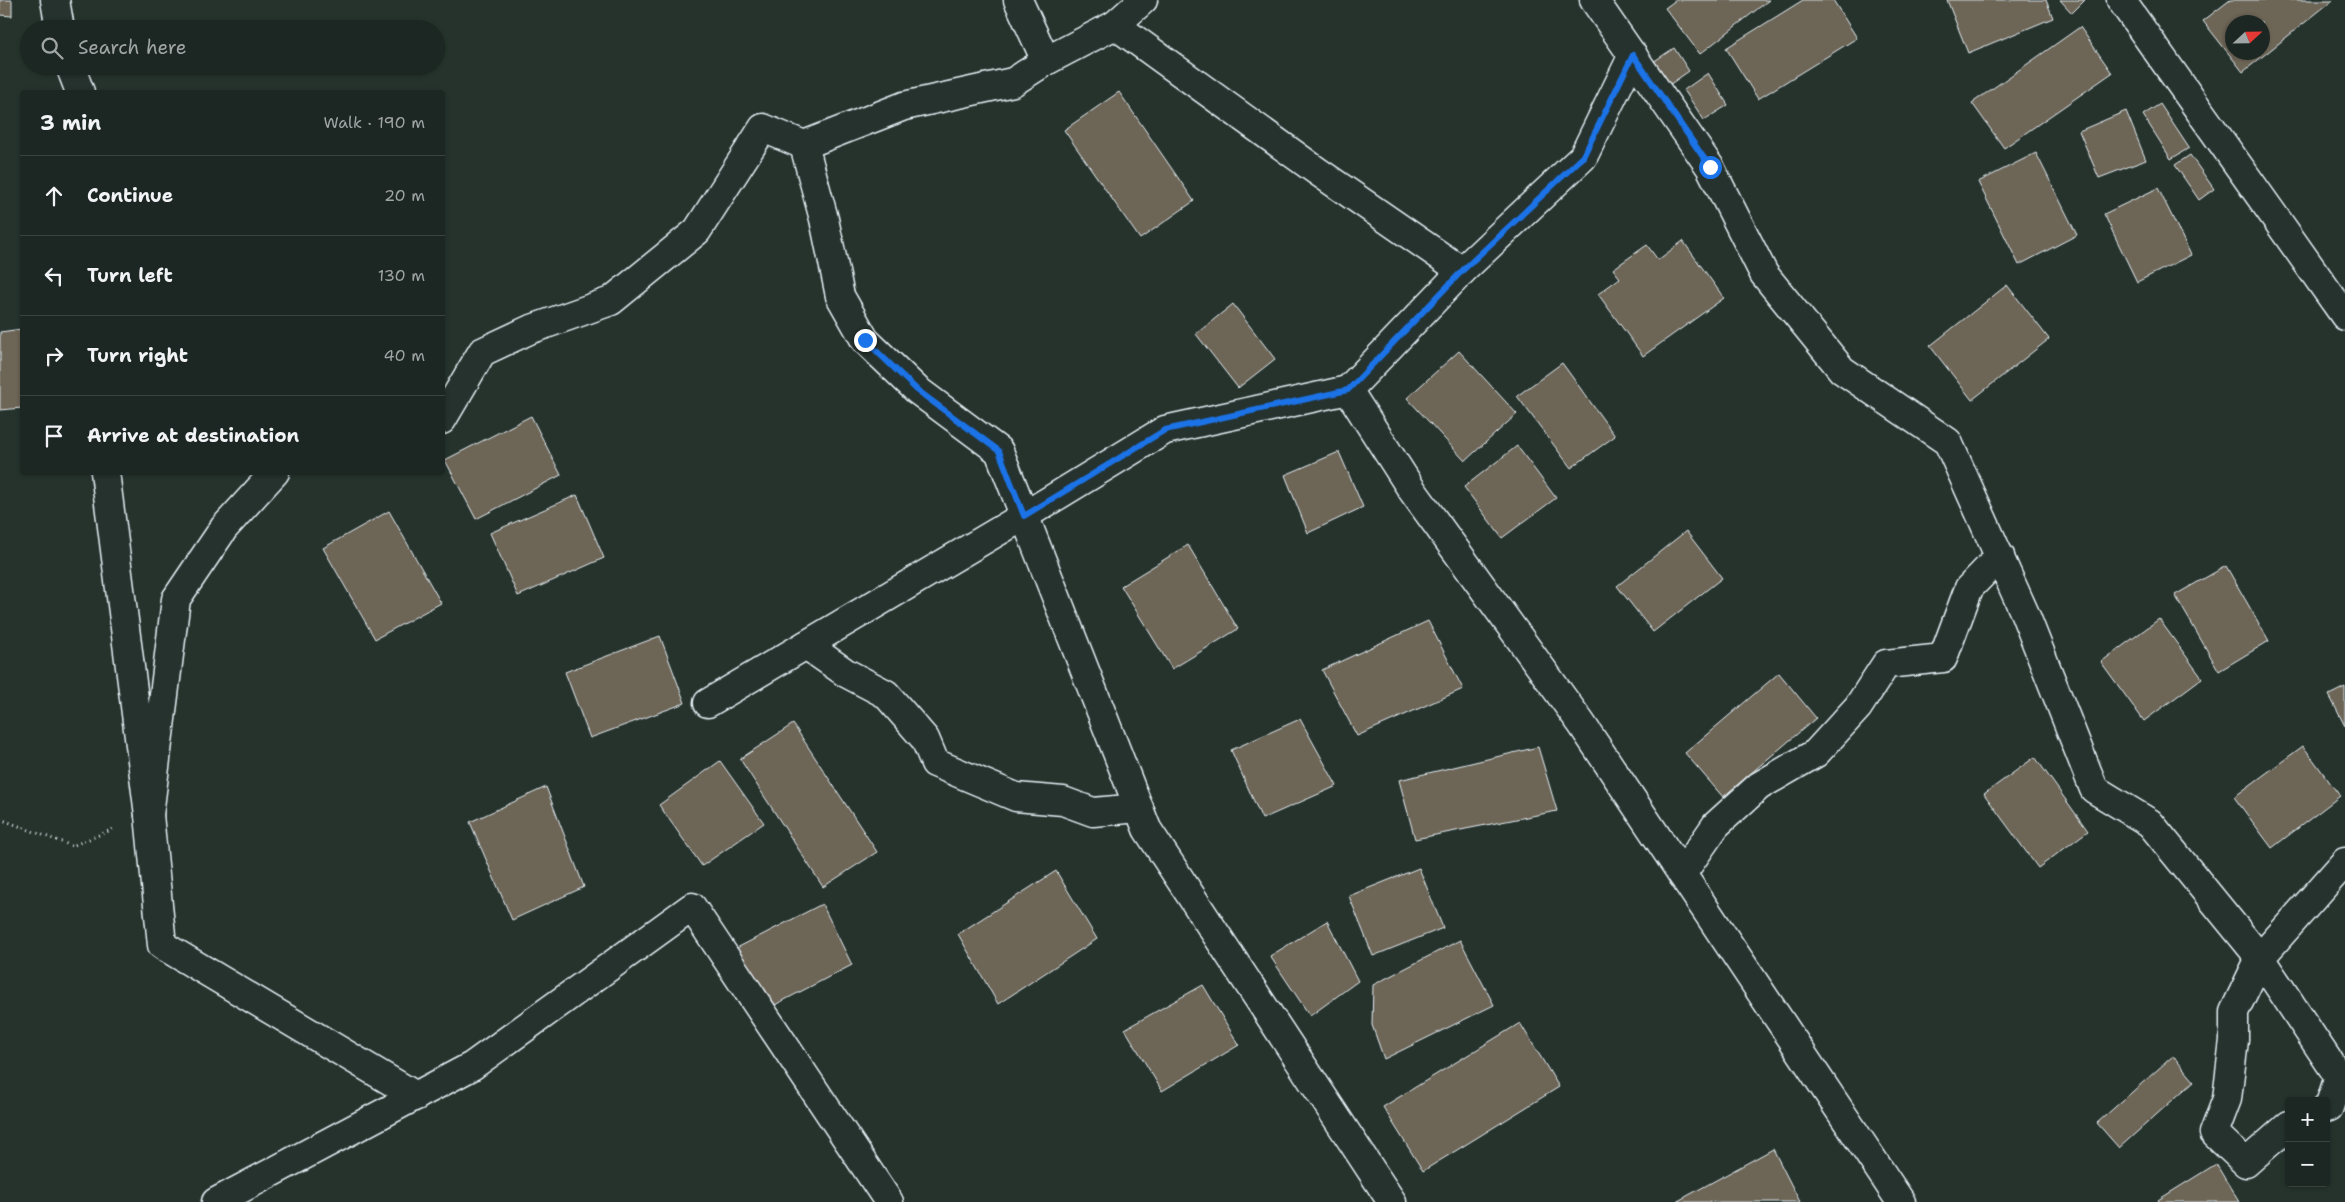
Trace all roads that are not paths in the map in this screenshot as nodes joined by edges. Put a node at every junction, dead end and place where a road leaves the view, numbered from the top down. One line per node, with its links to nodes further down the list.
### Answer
1 (56, 0): 6 (street)
2 (1018, 0): 9 (street)
3 (1142, 0): 7 (street)
4 (1594, 0): 8 (street)
5 (2121, 0): 14 (street)
6 (59, 20)
7 (1115, 26): 9 (street); 13 (street)
8 (1633, 55): 13 (street); 20 (street)
9 (1046, 61): 12 (street)
10 (73, 75): 11 (street)
11 (79, 90)
12 (804, 145): 16 (street); 19 (street)
13 (1462, 271): 15 (street)
14 (2345, 316)
15 (1348, 390): 19 (street); 26 (street)
16 (445, 415)
17 (105, 475): 24 (street)
18 (272, 475): 24 (street)
19 (1024, 516): 21 (street); 23 (street)
20 (2000, 556): 26 (street); 27 (street)
21 (806, 645): 22 (street); 23 (street)
22 (708, 703)
23 (1139, 808): 34 (street)
24 (149, 815): 29 (street)
25 (2345, 862): 27 (street)
26 (1682, 874): 35 (street)
27 (2260, 958): 28 (street); 31 (street)
28 (2342, 1082): 30 (street)
29 (416, 1096): 32 (street); 33 (street)
30 (2330, 1105)
31 (2285, 1129)
32 (216, 1202)
33 (889, 1202)
34 (1392, 1202)
35 (1901, 1202)

